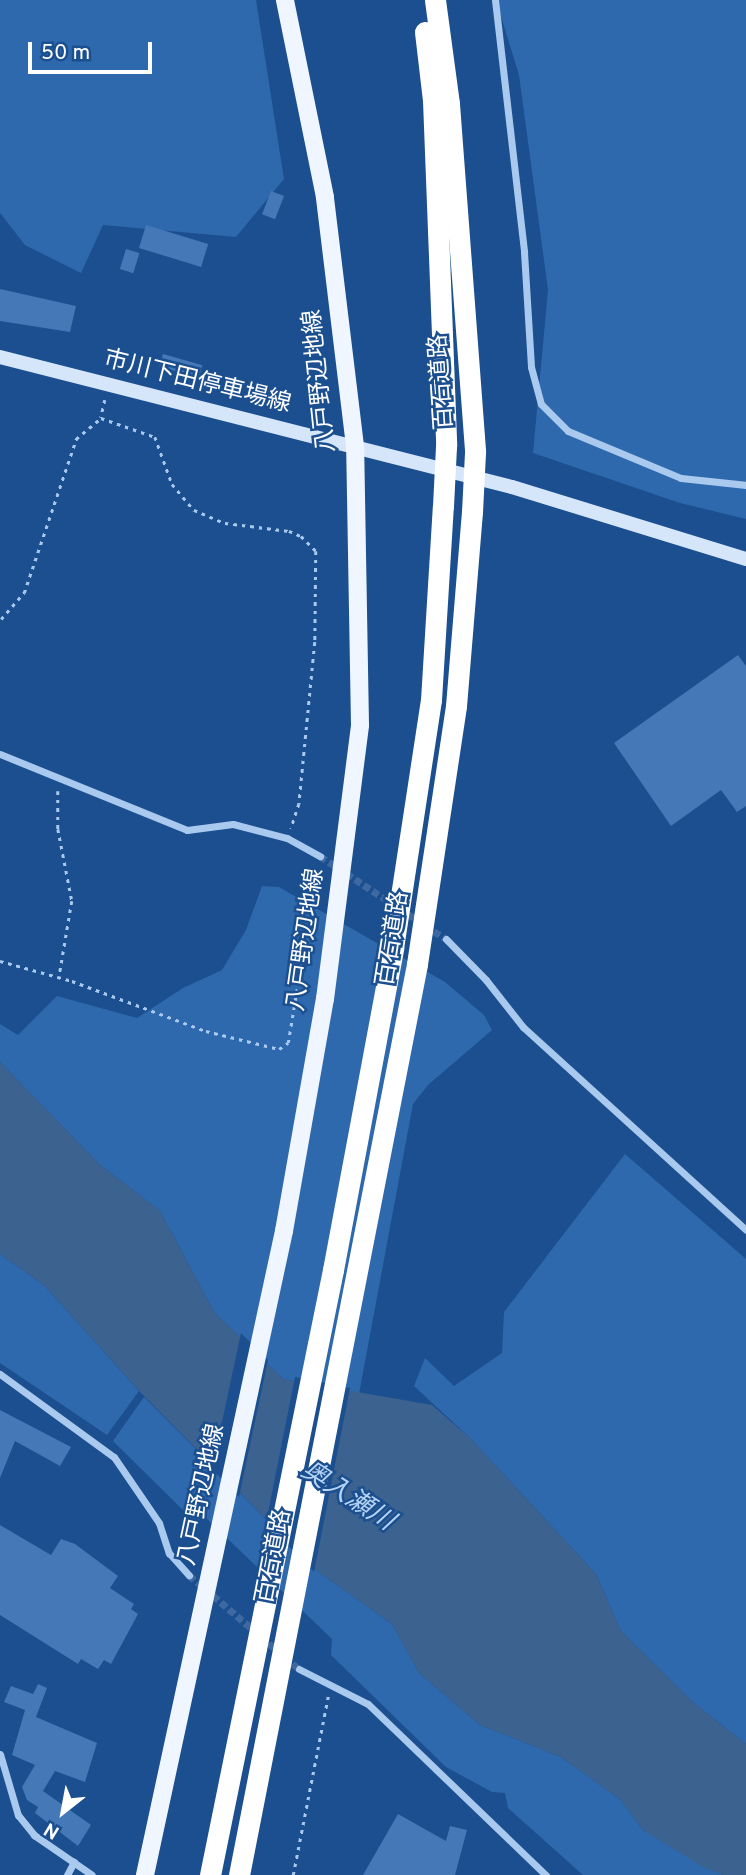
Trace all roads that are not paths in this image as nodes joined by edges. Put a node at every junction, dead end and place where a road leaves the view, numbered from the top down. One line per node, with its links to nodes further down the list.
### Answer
1 (285, 0): 6 (main road, 八戸野辺地線)
2 (421, 0): 21 (highway, 百石道路, bridge)
3 (435, 0): 22 (highway, 百石道路, bridge)
4 (495, 0): 7 (street)
5 (0, 357): 6 (main road, 市川下田停車場線)
6 (355, 446): 8 (main road, 市川下田停車場線); 20 (main road, 八戸野辺地線)
7 (746, 485)
8 (746, 559)
9 (0, 754): 10 (street)
10 (320, 856)
11 (446, 939): 12 (street)
12 (746, 1230)
13 (0, 1374): 14 (street)
14 (189, 1575)
15 (299, 1669): 23 (street)
16 (0, 1754): 17 (street)
17 (74, 1862): 18 (street); 19 (street)
18 (67, 1875)
19 (92, 1875)
20 (145, 1875)
21 (210, 1875)
22 (239, 1875)
23 (546, 1875)

